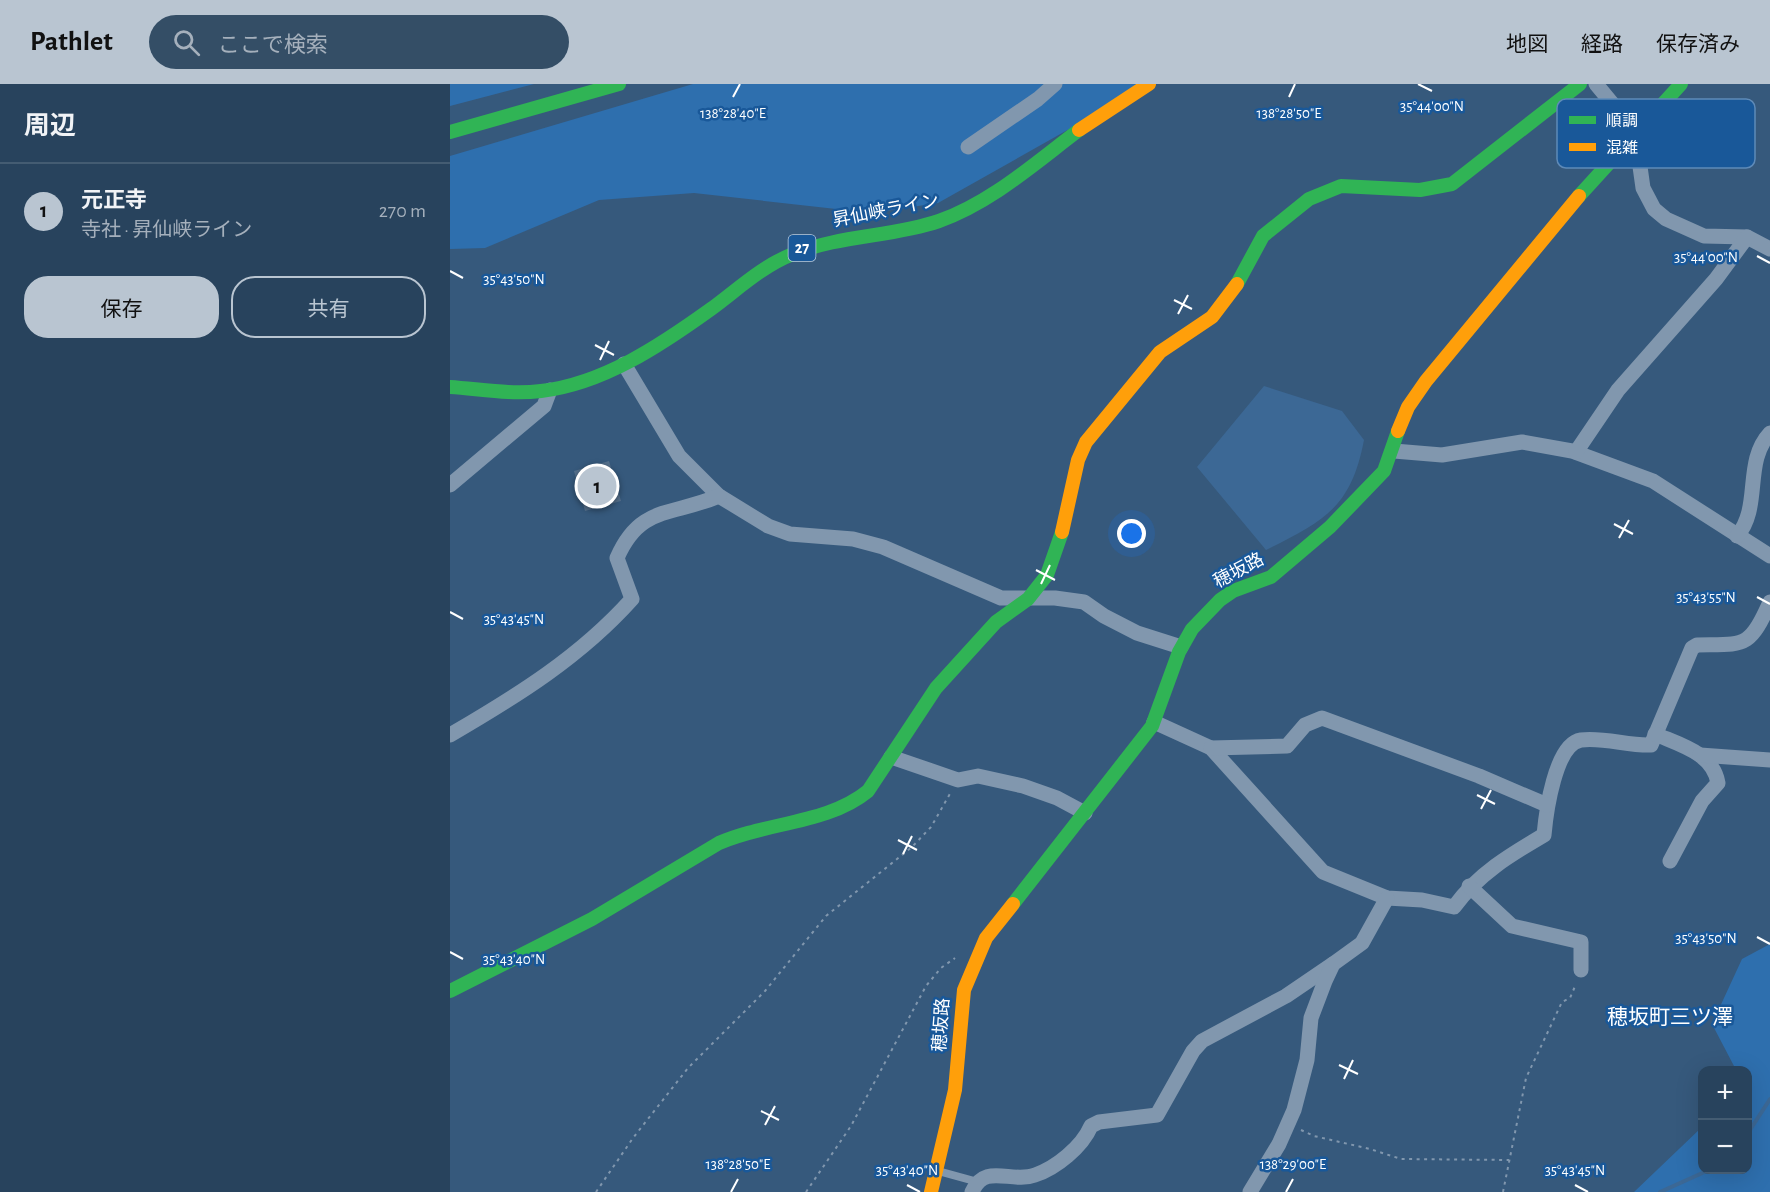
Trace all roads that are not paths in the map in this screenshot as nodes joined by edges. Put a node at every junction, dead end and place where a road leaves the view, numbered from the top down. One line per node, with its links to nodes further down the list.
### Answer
1 (619, 84): 11 (main road)
2 (1055, 84): 12 (street)
3 (1149, 84): 17 (main road, 昇仙峡ライン / 27)
4 (1580, 84): 7 (main road)
5 (1596, 84): 8 (street)
6 (1681, 84): 9 (main road, 穂坂路)
7 (1561, 99)
8 (1608, 99)
9 (1666, 99)
10 (1557, 102): 27 (main road)
11 (450, 132)
12 (968, 147)
13 (1603, 168): 21 (main road, 穂坂路)
14 (1640, 168): 15 (street)
15 (1747, 237): 16 (street); 22 (street)
16 (1770, 249)
17 (624, 364): 19 (main road, 昇仙峡ライン / 27); 24 (street)
18 (450, 387): 19 (main road, 昇仙峡ライン / 27)
19 (550, 390): 23 (street)
20 (1770, 433): 25 (street)
21 (1394, 451): 22 (street); 29 (main road, 穂坂路)
22 (1576, 453): 25 (street)
23 (450, 485)
24 (719, 496): 27 (street); 32 (street)
25 (1737, 536): 26 (street)
26 (1770, 556)
27 (1028, 599): 29 (street); 35 (main road)
28 (1770, 602): 31 (street)
29 (1181, 647): 30 (main road, 穂坂路)
30 (1154, 722): 33 (street); 38 (main road, 穂坂路)
31 (1655, 734): 34 (street); 37 (street)
32 (450, 735)
33 (1211, 748): 37 (street); 41 (street)
34 (1700, 755): 36 (street); 39 (street)
35 (891, 757): 38 (street); 44 (main road)
36 (1770, 760)
37 (1547, 806): 40 (street)
38 (1085, 813): 45 (main road, 穂坂路)
39 (1670, 861)
40 (1470, 886): 41 (street); 43 (street)
41 (1387, 898): 42 (street)
42 (1334, 964): 46 (street); 48 (street)
43 (1581, 970)
44 (450, 991)
45 (936, 1171): 46 (lane); 47 (main road, 穂坂路)
46 (975, 1187)
47 (932, 1192)
48 (1250, 1192)

